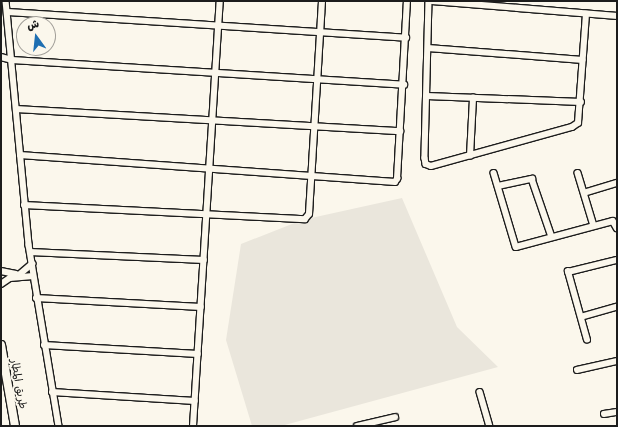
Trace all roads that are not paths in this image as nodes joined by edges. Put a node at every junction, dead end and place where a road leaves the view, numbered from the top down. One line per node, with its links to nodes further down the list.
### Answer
1 (6, 1): 6 (street)
2 (220, 1): 9 (street)
3 (322, 1): 10 (street)
4 (407, 1): 11 (street)
5 (431, 1): 7 (street); 12 (street)
6 (8, 12): 9 (street); 14 (street)
7 (586, 14): 8 (street); 15 (street)
8 (617, 16)
9 (219, 26): 10 (street); 16 (street)
10 (320, 33): 11 (street); 17 (street)
11 (406, 38): 18 (street)
12 (428, 48): 15 (street); 19 (street)
13 (1, 57): 14 (street)
14 (12, 60): 16 (street); 22 (street)
15 (583, 60): 21 (street)
16 (216, 73): 17 (street); 23 (street)
17 (317, 79): 18 (street); 24 (street)
18 (404, 85): 25 (street)
19 (427, 96): 20 (street); 27 (street)
20 (473, 98): 21 (street); 27 (street)
21 (581, 102): 27 (street)
22 (16, 109): 23 (street); 26 (street)
23 (213, 121): 24 (street); 28 (street)
24 (314, 126): 25 (street); 31 (street)
25 (400, 132): 31 (street)
26 (20, 155): 28 (street); 35 (street)
27 (470, 156)
28 (210, 169): 31 (street); 36 (street)
29 (494, 173): 33 (street)
30 (578, 173): 34 (street)
31 (311, 176): 36 (street)
32 (617, 183): 34 (street)
33 (498, 186): 39 (street); 39 (street)
34 (584, 193): 37 (street)
35 (24, 205): 36 (street); 40 (street)
36 (207, 214): 41 (street)
37 (594, 226): 38 (street); 39 (street)
38 (617, 228)
39 (552, 238)
40 (30, 252): 41 (street); 43 (street)
41 (204, 260): 50 (street)
42 (617, 260): 52 (street)
43 (32, 264): 45 (street); 46 (street)
44 (1, 271): 45 (street)
45 (20, 275): 46 (street); 47 (street); 48 (street)
46 (33, 275): 48 (street)
47 (1, 284)
48 (34, 287): 49 (street)
49 (36, 298): 50 (street); 55 (street)
50 (201, 307): 56 (street)
51 (617, 307): 52 (street)
52 (581, 317): 53 (street)
53 (587, 340)
54 (1, 345): 65 (highway, طريق المطار)
55 (44, 345): 56 (street); 59 (street)
56 (198, 354): 61 (street)
57 (617, 361): 58 (street)
58 (576, 370)
59 (52, 392): 61 (street); 66 (street)
60 (480, 392): 69 (street)
61 (195, 401): 67 (street)
62 (617, 412): 63 (street)
63 (604, 414)
64 (395, 416): 68 (street)
65 (15, 426)
66 (59, 426)
67 (193, 426)
68 (357, 426)
69 (490, 426)

